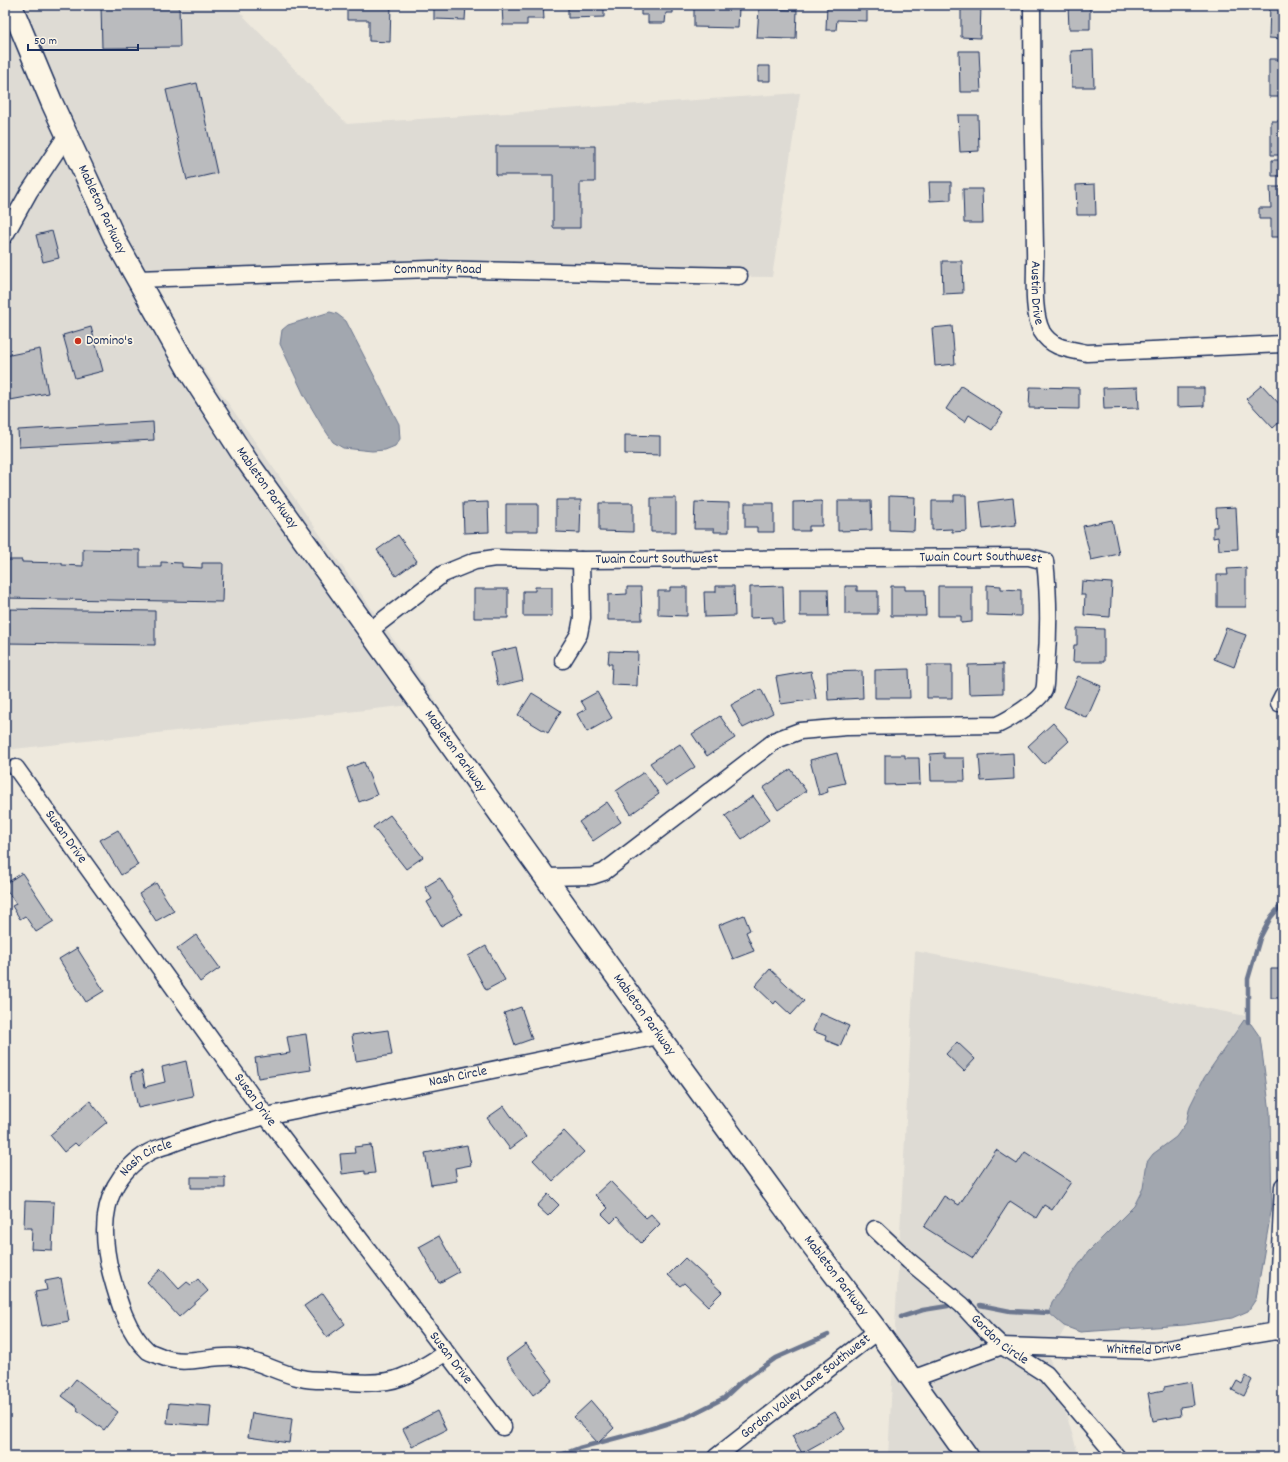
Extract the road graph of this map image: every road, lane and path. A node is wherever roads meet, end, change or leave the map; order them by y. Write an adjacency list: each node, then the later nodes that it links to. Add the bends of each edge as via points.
1 (10, 5): 3 (main road, Mableton Parkway)
2 (1032, 5): 7 (street, Austin Drive, via 1035,301 1042,331 1049,341 1056,346 1087,353)
3 (67, 135): 4 (street, via 29,192); 6 (main road, Mableton Parkway, via 117,243)
4 (5, 235)
5 (739, 276): 6 (street, Community Road, via 431,269)
6 (137, 279): 9 (main road, Mableton Parkway, via 189,371 247,461)
7 (1283, 344)
8 (581, 560): 9 (street, Twain Court Southwest, via 495,558 475,561 443,574); 10 (street, via 582,618 579,634); 12 (street, Twain Court Southwest, via 1029,557 1046,560 1047,655 1044,691 1029,706 997,725 846,727 800,731 776,740 604,872 592,876)
9 (369, 632): 12 (main road, Mableton Parkway)
10 (563, 660)
11 (16, 768): 14 (street, Susan Drive)
12 (545, 877): 13 (main road, Mableton Parkway)
13 (659, 1036): 14 (street, Nash Circle); 17 (main road, Mableton Parkway)
14 (266, 1116): 20 (street, Susan Drive); 20 (street, Nash Circle, via 147,1153 121,1177 107,1207 107,1257 114,1284 136,1338 149,1352 171,1361 236,1357 301,1379 346,1382 376,1383 401,1378 427,1365)
15 (1283, 1186): 18 (street)
16 (875, 1229): 19 (street, Gordon Circle, via 962,1305)
17 (877, 1331): 21 (main road, Mableton Parkway); 23 (street, Gordon Valley Lane Southwest)
18 (1280, 1333): 19 (street, Whitfield Drive, via 1154,1351)
19 (1002, 1346): 21 (street); 25 (street, Gordon Circle, via 1046,1374)
20 (445, 1352): 22 (street, Susan Drive)
21 (912, 1379): 24 (main road, Mableton Parkway)
22 (503, 1427)
23 (716, 1457)
24 (968, 1457)
25 (1117, 1457)

